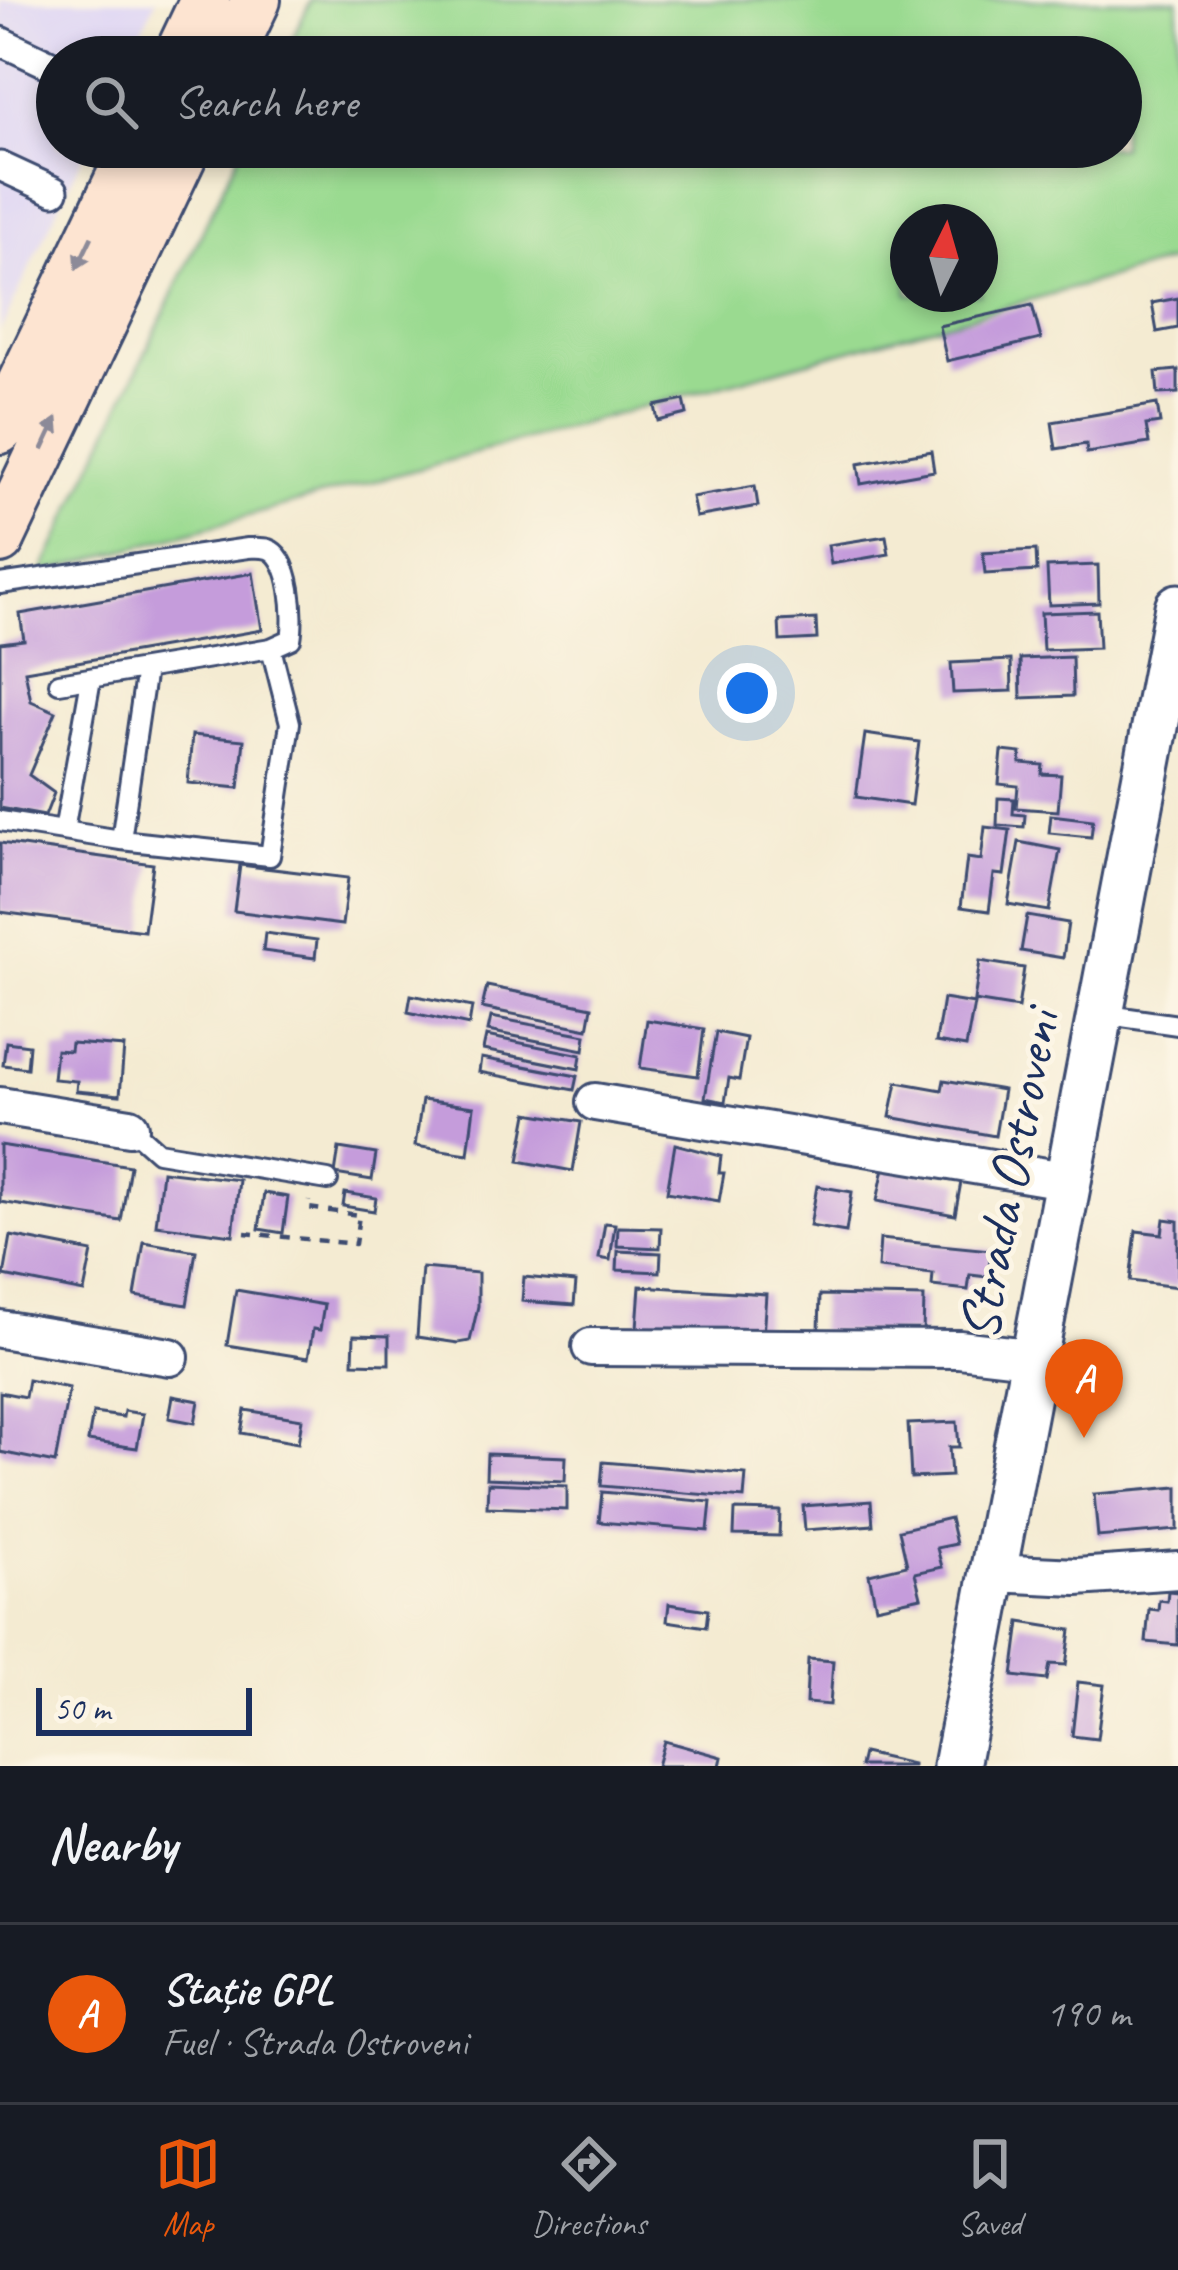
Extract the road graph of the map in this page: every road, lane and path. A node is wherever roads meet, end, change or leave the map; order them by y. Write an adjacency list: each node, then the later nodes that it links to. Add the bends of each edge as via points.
1 (205, 0): 3 (main road)
2 (256, 0): 4 (main road)
3 (188, 36)
4 (239, 36)
5 (0, 41): 6 (street)
6 (36, 58)
7 (0, 166): 10 (street)
8 (125, 168): 11 (main road, one-way to 11)
9 (176, 168): 12 (main road, one-way to 9)
10 (54, 191)
11 (0, 429)
12 (0, 539)
13 (0, 584): 15 (lane, via 270,549 282,560 296,617 291,639)
14 (1178, 607): 22 (street, Strada Ostroveni)
15 (271, 648): 16 (lane); 21 (lane, via 290,723 270,856)
16 (146, 669): 17 (lane); 21 (lane)
17 (92, 679): 18 (lane); 20 (lane)
18 (59, 683)
19 (0, 821): 20 (lane)
20 (64, 831): 21 (lane)
21 (122, 841)
22 (1101, 1014): 23 (lane); 28 (street, Strada Ostroveni)
23 (1178, 1025)
24 (595, 1102): 28 (street)
25 (0, 1106): 26 (street)
26 (130, 1127): 27 (lane, via 158,1153)
27 (320, 1179): 29 (path, via 308,1208 359,1214 355,1244)
28 (1070, 1181): 33 (street, Strada Ostroveni)
29 (245, 1233)
30 (0, 1329): 32 (street)
31 (591, 1347): 33 (street, via 958,1349)
32 (170, 1358)
33 (1036, 1358): 35 (street, Strada Ostroveni)
34 (1178, 1570): 35 (street)
35 (992, 1574): 36 (street, Strada Ostroveni)
36 (956, 1766)

